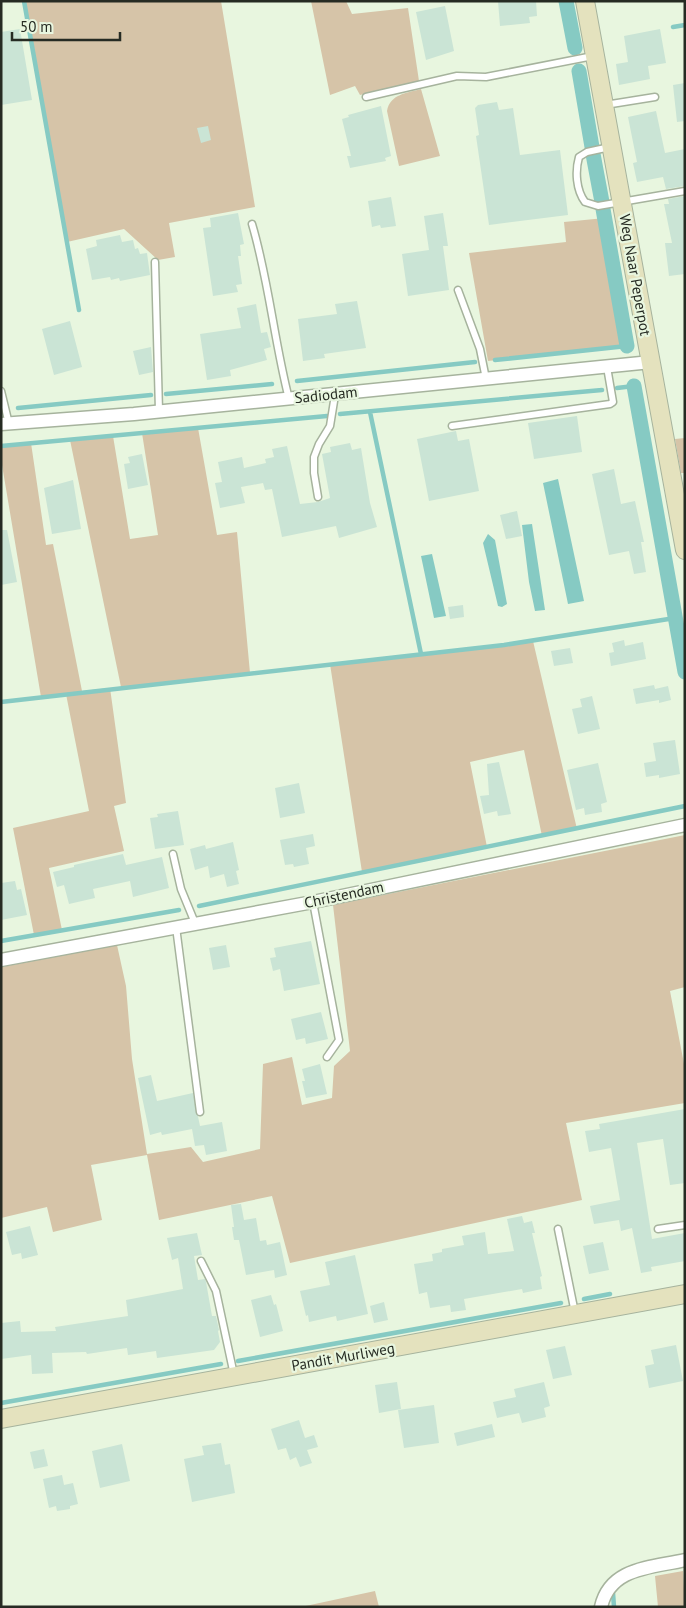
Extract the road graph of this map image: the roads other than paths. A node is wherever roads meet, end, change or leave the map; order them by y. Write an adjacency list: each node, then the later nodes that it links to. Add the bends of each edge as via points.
1 (585, 1): 2 (street, Weg Naar Peperpot)
2 (595, 56): 3 (lane, via 486,77 457,76); 5 (street, Weg Naar Peperpot)
3 (366, 97)
4 (655, 97): 5 (lane)
5 (604, 105): 6 (street, Weg Naar Peperpot)
6 (612, 147): 8 (street, Weg Naar Peperpot); 8 (lane, via 578,157 580,193 586,202 598,206)
7 (685, 190): 8 (lane)
8 (622, 202): 12 (street, Weg Naar Peperpot)
9 (252, 224): 17 (lane, via 262,256)
10 (155, 262): 18 (lane)
11 (458, 290): 14 (lane, via 480,349)
12 (651, 362): 13 (street, Sadiodam); 22 (street, Weg Naar Peperpot)
13 (607, 367): 14 (street, Sadiodam); 20 (lane, via 610,404)
14 (486, 379): 16 (street, Sadiodam)
15 (1, 391): 19 (lane)
16 (335, 394): 17 (street, Sadiodam); 21 (lane, via 330,426 314,457)
17 (289, 399): 18 (street, Sadiodam)
18 (159, 412): 19 (street, Sadiodam)
19 (5, 424)
20 (452, 426)
21 (318, 496)
22 (685, 550)
23 (685, 825): 25 (street, Christendam)
24 (173, 854): 26 (lane, via 181,888)
25 (313, 902): 26 (street, Christendam); 29 (lane, via 339,1040)
26 (195, 924): 27 (street, Christendam)
27 (176, 927): 28 (street, Christendam); 30 (lane)
28 (1, 960)
29 (327, 1057)
30 (200, 1112)
31 (685, 1225): 33 (lane)
32 (558, 1229): 36 (lane)
33 (658, 1229)
34 (201, 1261): 37 (lane, via 216,1291)
35 (685, 1294): 36 (street, Pandit Murliweg)
36 (576, 1314): 37 (street, Pandit Murliweg)
37 (235, 1376): 38 (street, Pandit Murliweg)
38 (1, 1419)
39 (685, 1560): 40 (street, via 623,1574 604,1593)
40 (601, 1607)

